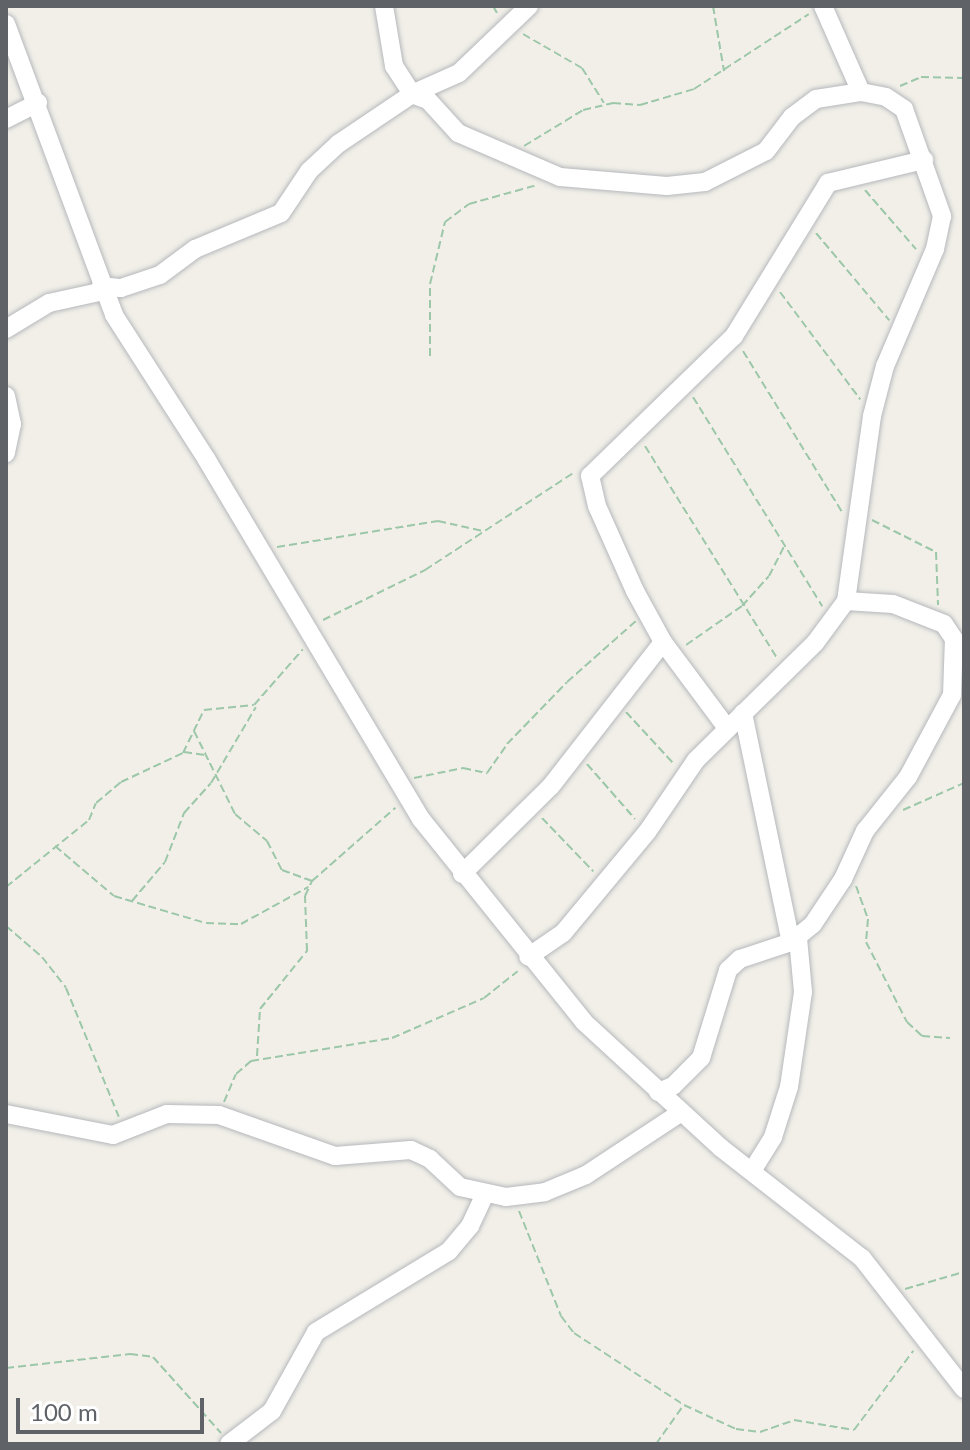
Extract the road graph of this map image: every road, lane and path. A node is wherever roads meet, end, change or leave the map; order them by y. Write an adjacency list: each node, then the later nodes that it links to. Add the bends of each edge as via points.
1 (384, 6): 10 (street, via 394,66)
2 (529, 6): 6 (street)
3 (713, 6): 7 (path)
4 (817, 9): 7 (path); 9 (street)
5 (6, 24): 12 (street)
6 (504, 30): 10 (street, via 459,73); 13 (path, via 523,34 572,60)
7 (724, 72): 13 (path, via 669,97 631,106)
8 (964, 78): 11 (path, via 914,78)
9 (861, 92): 11 (street); 17 (street, via 816,99 792,117 766,151 705,182 585,183)
10 (412, 94): 15 (street, via 428,100 458,133); 22 (street, via 338,144 270,221 195,249 145,281)
11 (886, 97): 16 (street, via 904,109)
12 (38, 103): 14 (street); 22 (street)
13 (605, 104): 15 (path, via 572,115)
14 (6, 119)
15 (510, 154): 17 (street)
16 (924, 160): 18 (street); 20 (street, via 942,216)
17 (548, 172): 27 (path, via 531,187 469,204 445,222 430,284)
18 (852, 175): 19 (street, via 828,183); 20 (path)
19 (803, 218): 21 (street); 24 (path)
20 (930, 265): 24 (street)
21 (770, 278): 25 (street); 30 (path)
22 (102, 288): 23 (street, via 49,303); 37 (street, via 133,350)
23 (10, 328): 26 (street)
24 (900, 333): 30 (street)
25 (734, 336): 28 (street); 34 (path)
26 (6, 347)
27 (430, 356)
28 (686, 386): 31 (street); 36 (path)
29 (6, 396): 32 (street, via 12,424)
30 (872, 416): 34 (street)
31 (635, 430): 33 (street); 39 (path)
32 (6, 453)
33 (590, 476): 35 (path, via 573,472); 40 (street, via 597,506)
34 (859, 530): 38 (street); 41 (path, via 887,524 936,552)
35 (484, 531): 37 (path, via 438,521); 43 (path, via 369,602)
36 (785, 546): 39 (path, via 769,576); 42 (path)
37 (260, 549): 43 (street)
38 (846, 601): 41 (street, via 893,604); 42 (street)
39 (742, 606): 44 (path); 45 (path)
40 (647, 612): 44 (street); 55 (path, via 567,682 487,773 463,768 413,778)
41 (937, 618): 63 (street, via 954,639 952,695 925,736 908,777 865,831)
42 (831, 622): 45 (street)
43 (306, 633): 47 (path); 55 (street)
44 (668, 648): 46 (street); 49 (street)
45 (786, 672): 48 (street)
46 (614, 700): 52 (street); 56 (path)
47 (257, 703): 50 (path, via 207,708); 54 (path)
48 (743, 713): 49 (street); 71 (street)
49 (727, 728): 56 (street)
50 (194, 730): 51 (path); 53 (path)
51 (183, 753): 53 (path); 62 (path, via 121,782 96,803 89,820)
52 (576, 753): 59 (street); 61 (path)
53 (207, 756): 54 (path)
54 (216, 771): 65 (path, via 235,814 267,841 282,870); 69 (path, via 184,813 165,862)
55 (393, 774): 58 (street)
56 (685, 776): 61 (street)
57 (964, 783): 60 (path)
58 (406, 795): 64 (street); 65 (path)
59 (532, 807): 64 (street); 66 (path)
60 (900, 811)
61 (647, 832): 66 (street)
62 (55, 846): 67 (path); 69 (path, via 95,885)
63 (849, 866): 71 (street, via 813,924); 73 (path, via 868,919 866,942 907,1022 922,1036)
64 (462, 874): 72 (street)
65 (312, 881): 68 (path)
66 (605, 884): 72 (street, via 543,951)
67 (6, 887)
68 (309, 887): 69 (path, via 241,924 206,923); 74 (path, via 304,905 307,951 260,1009)
69 (131, 902)
70 (6, 926): 79 (path, via 42,957 78,1009)
71 (794, 940): 75 (street, via 740,959 728,970 701,1058 673,1086); 80 (street, via 803,992 789,1087 773,1137)
72 (528, 957): 74 (path, via 510,980 484,998 403,1034); 75 (street, via 584,1022)
73 (950, 1038)
74 (257, 1058): 78 (path, via 236,1074)
75 (658, 1092): 76 (street)
76 (680, 1113): 80 (street); 82 (street, via 586,1175 545,1192)
77 (6, 1114): 79 (street, via 92,1134)
78 (219, 1115): 79 (street, via 167,1114); 81 (street, via 335,1156 411,1150 430,1159 460,1187)
79 (125, 1133)
80 (752, 1171): 84 (street, via 830,1229)
81 (484, 1196): 82 (street); 89 (street, via 470,1226 449,1251 408,1271 316,1332 272,1411)
82 (514, 1196): 88 (path, via 561,1316 574,1333)
83 (964, 1272): 84 (path)
84 (892, 1292): 85 (street)
85 (924, 1333): 87 (street); 88 (path, via 893,1384 854,1430 794,1420 749,1431)
86 (6, 1368): 89 (path, via 130,1354 153,1357)
87 (964, 1389)
88 (684, 1405): 90 (path)
89 (229, 1444)
90 (656, 1444)

